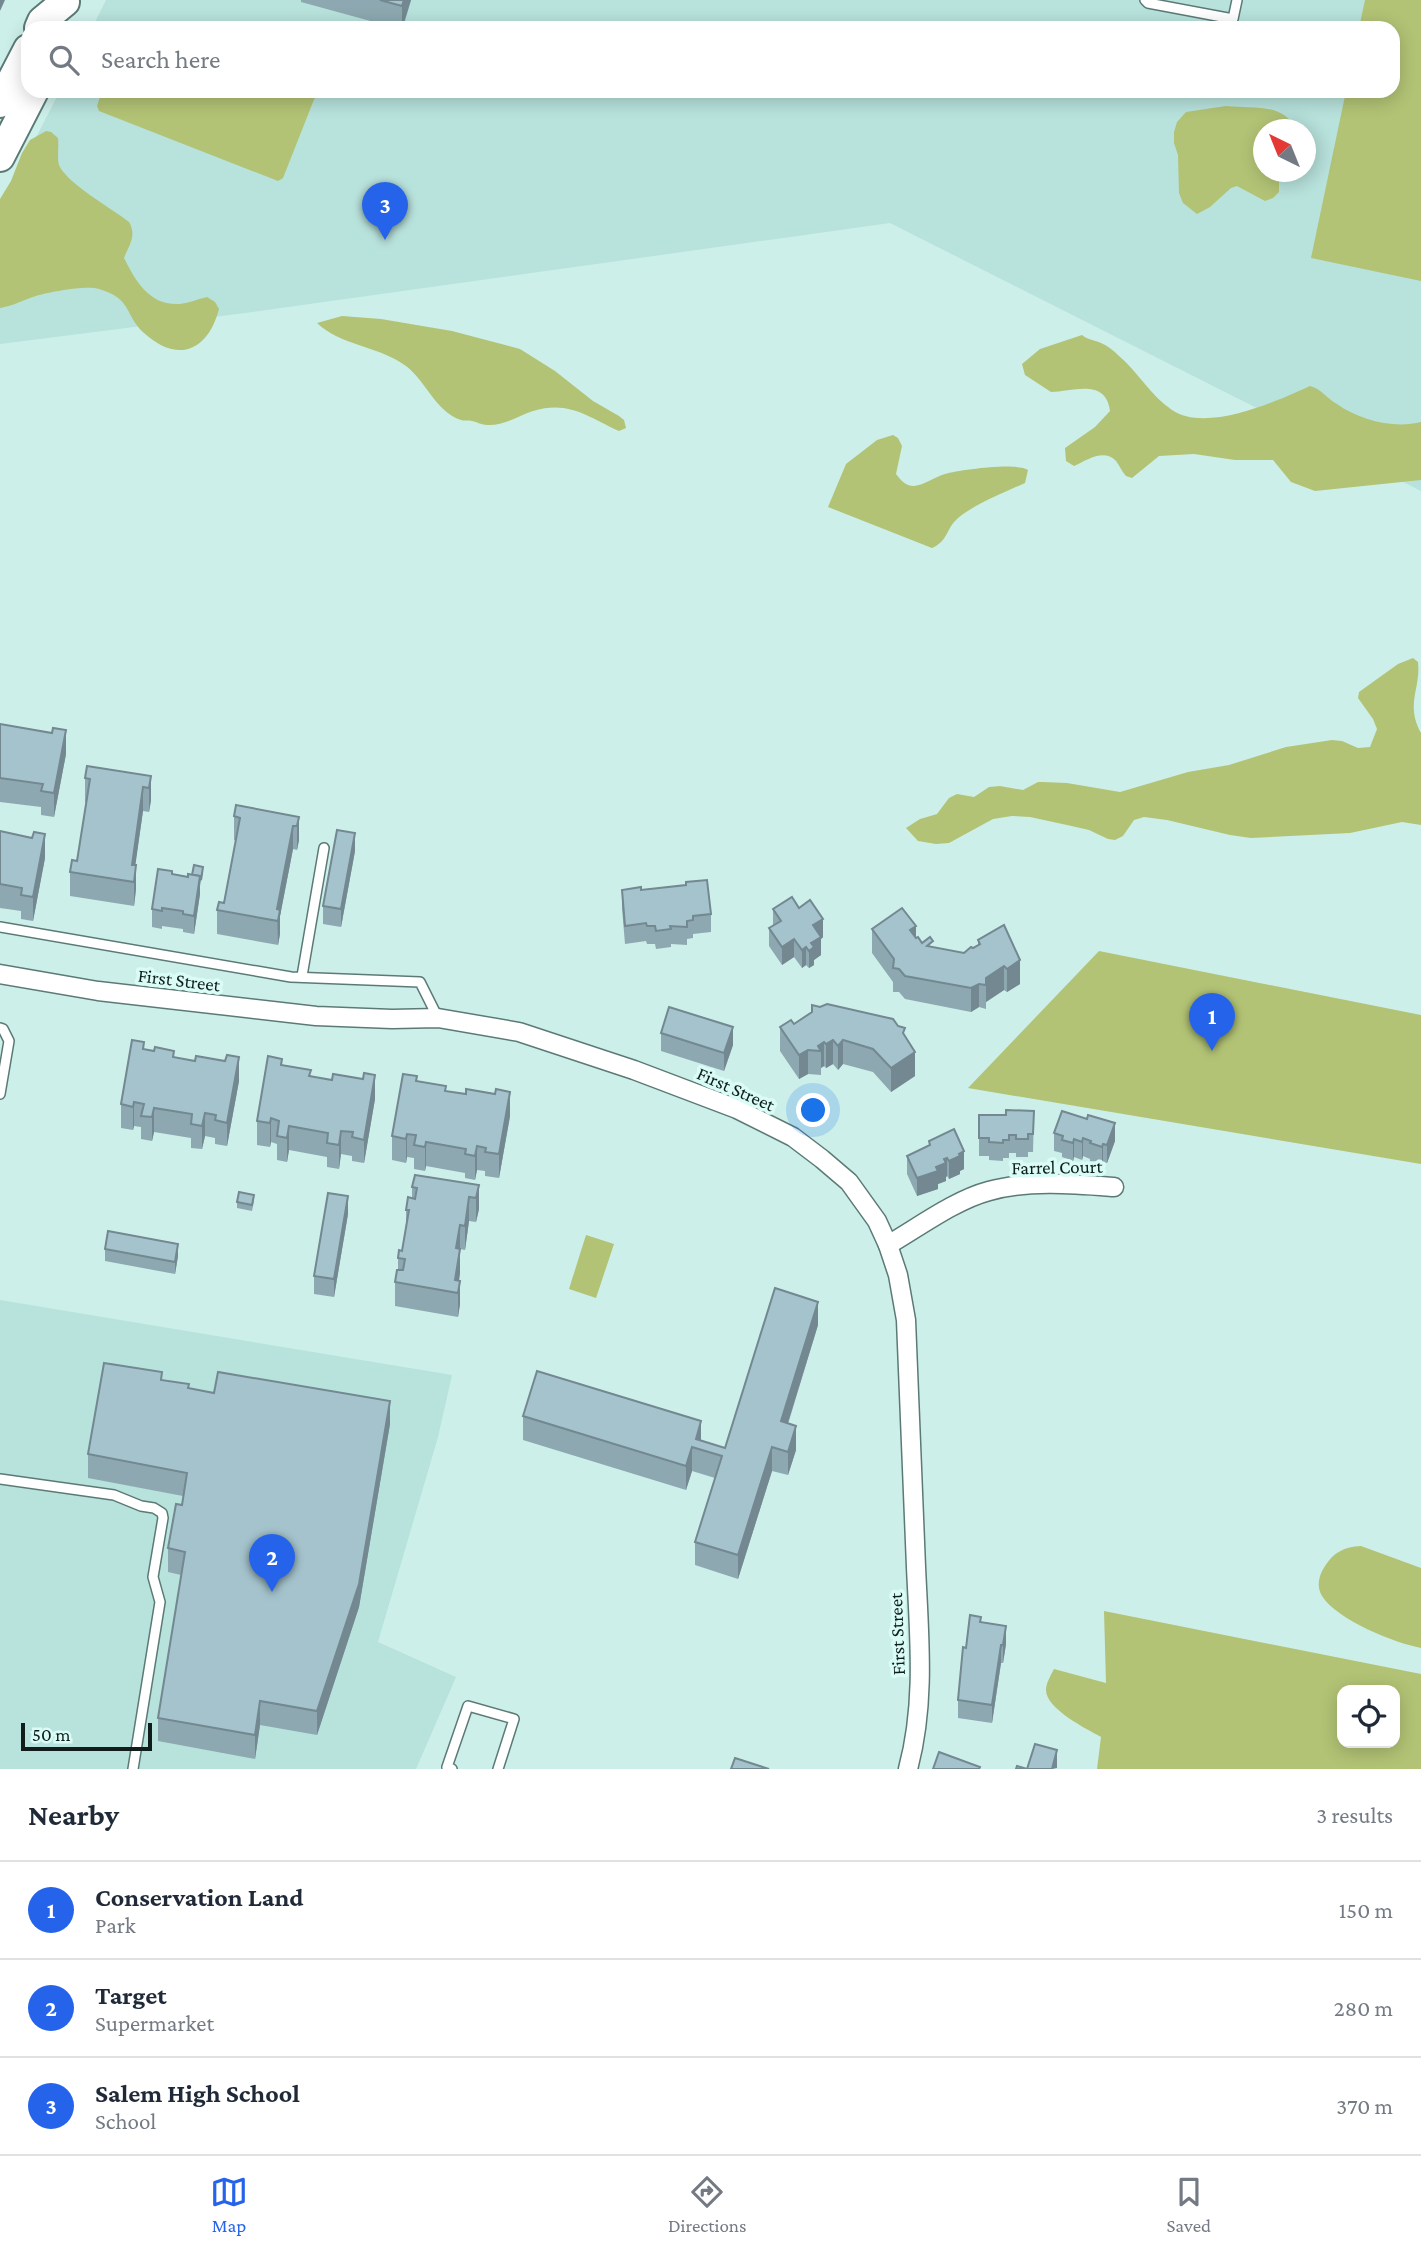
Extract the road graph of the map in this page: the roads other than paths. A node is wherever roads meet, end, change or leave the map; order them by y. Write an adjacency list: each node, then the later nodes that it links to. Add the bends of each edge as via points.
1 (1145, 0): 2 (lane, via 1233,19)
2 (1237, 0)
3 (65, 7): 4 (main road)
4 (42, 21)
5 (21, 62): 7 (main road)
6 (30, 98): 8 (main road)
7 (0, 103)
8 (0, 157)
9 (324, 848): 12 (lane)
10 (0, 927): 12 (lane)
11 (0, 974): 13 (street, First Street, via 98,991 316,1016)
12 (302, 976): 13 (lane, via 420,982)
13 (438, 1018): 18 (street, First Street, via 519,1032 635,1070 737,1109 793,1137 849,1182)
14 (0, 1028): 15 (lane, via 9,1041)
15 (4, 1056): 16 (lane)
16 (0, 1094)
17 (1114, 1188): 18 (street, Farrel Court, via 1045,1184 989,1191)
18 (888, 1245): 23 (street, First Street, via 906,1320 920,1656 915,1744)
19 (0, 1479): 20 (lane, via 114,1495 162,1513 153,1577 160,1602)
20 (133, 1769)
21 (452, 1769): 22 (lane, via 447,1767 468,1706 514,1719)
22 (498, 1769)
23 (908, 1769)

